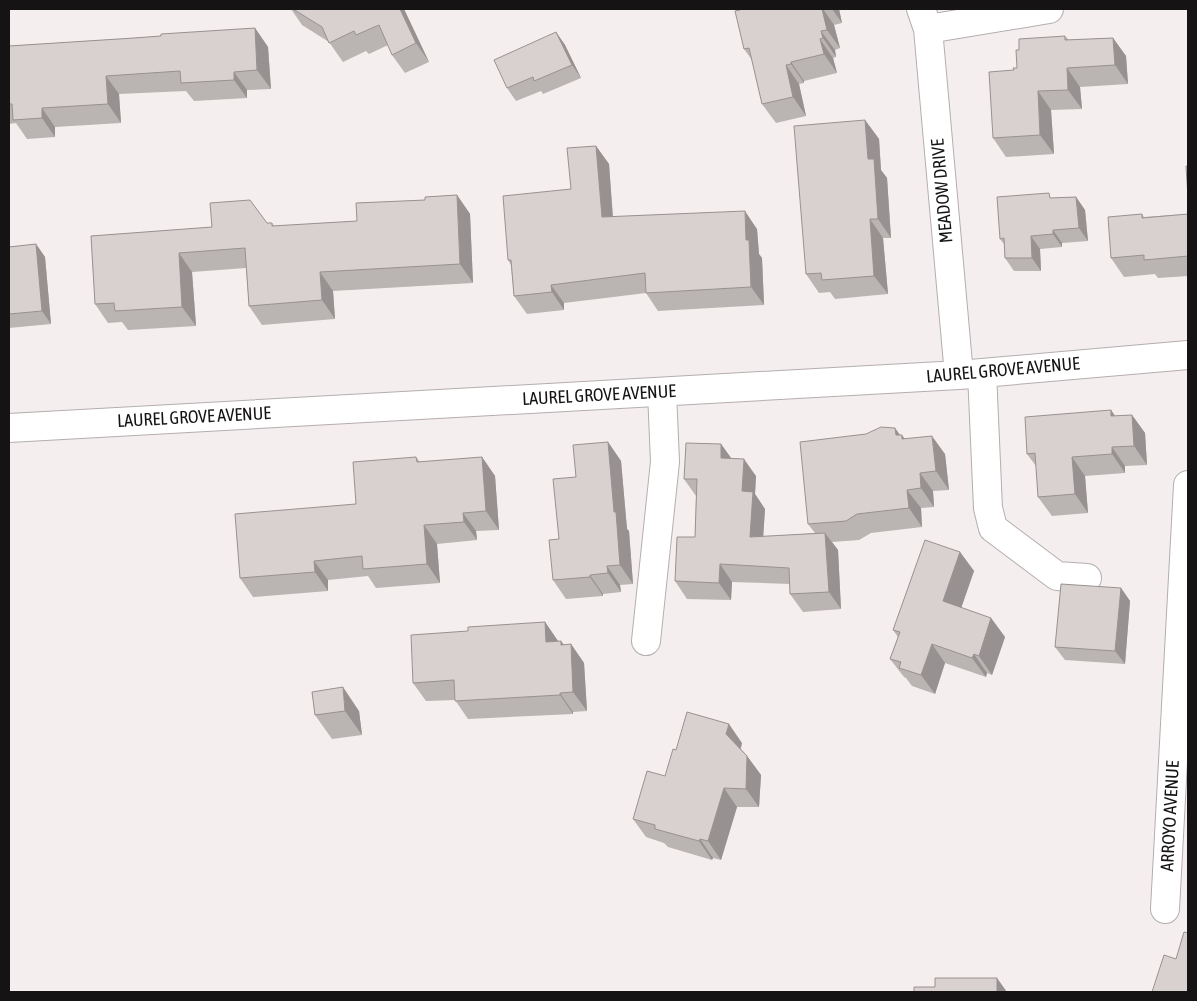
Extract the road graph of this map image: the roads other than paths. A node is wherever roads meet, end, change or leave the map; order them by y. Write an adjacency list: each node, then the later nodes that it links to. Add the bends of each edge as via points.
1 (1049, 9): 2 (street)
2 (924, 19): 4 (street, MEADOW DRIVE)
3 (1188, 355): 4 (street, LAUREL GROVE AVENUE)
4 (970, 374): 5 (street, LAUREL GROVE AVENUE); 8 (street, MEADOW DRIVE, via 993,528 1058,576)
5 (662, 392): 6 (street, LAUREL GROVE AVENUE); 9 (street, via 666,462)
6 (9, 428)
7 (1188, 485): 10 (street, ARROYO AVENUE)
8 (1088, 578)
9 (646, 641)
10 (1165, 909)

